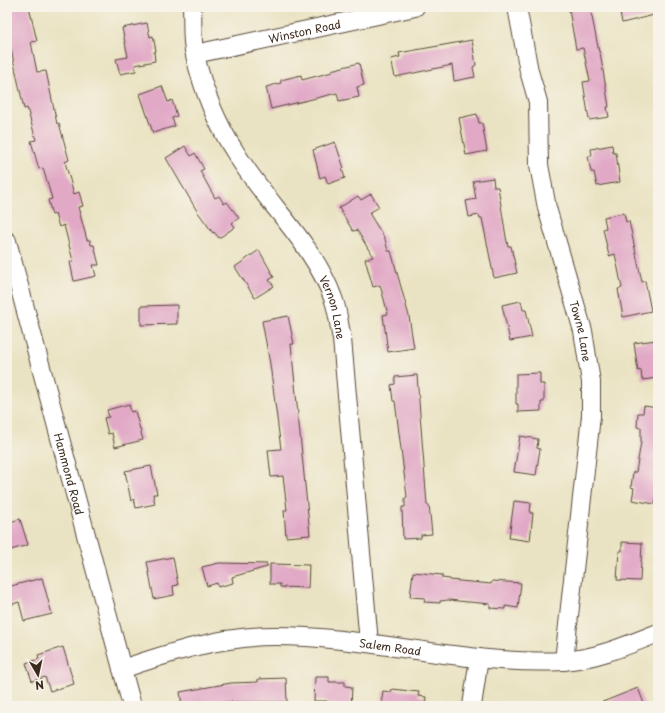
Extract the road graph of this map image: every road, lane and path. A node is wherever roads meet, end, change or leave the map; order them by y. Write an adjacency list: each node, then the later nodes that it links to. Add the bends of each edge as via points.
1 (192, 7): 4 (street, Vernon Lane)
2 (415, 7): 4 (street, Winston Road)
3 (517, 7): 9 (street, Towne Lane, via 529,71 538,102 540,173 583,331 591,382 591,416)
4 (195, 54): 7 (street, Vernon Lane, via 214,111 236,155 307,249 334,298 342,339)
5 (7, 241): 10 (street, Hammond Road)
6 (658, 633): 9 (street, Salem Road, via 593,656)
7 (369, 643): 8 (street, Salem Road); 10 (street, Salem Road, via 275,636 232,638 190,647)
8 (479, 658): 9 (street, Salem Road); 12 (street)
9 (564, 661)
10 (122, 669): 11 (street, Hammond Road)
11 (132, 706)
12 (472, 706)

